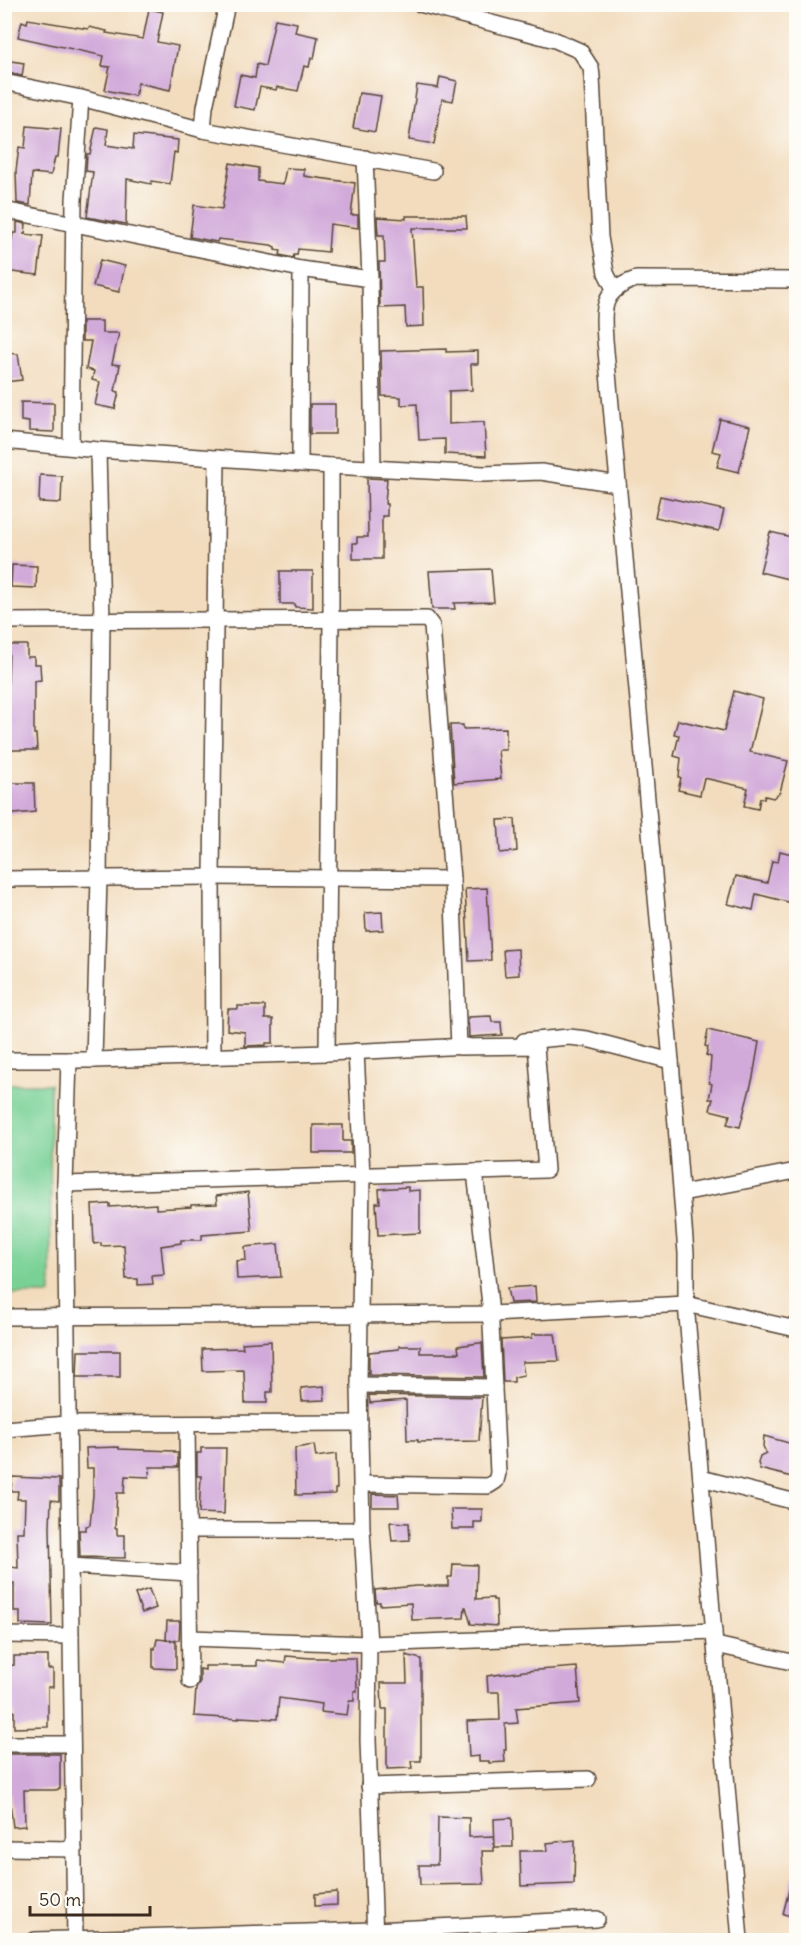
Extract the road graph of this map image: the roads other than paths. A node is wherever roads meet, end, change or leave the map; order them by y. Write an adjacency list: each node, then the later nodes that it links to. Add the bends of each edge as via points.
1 (227, 4): 5 (street)
2 (420, 4): 13 (street, via 555,40 585,57 592,76 600,237 606,273)
3 (4, 82): 4 (street)
4 (81, 98): 5 (street); 9 (street)
5 (203, 130): 6 (street)
6 (364, 158): 7 (street); 11 (street)
7 (433, 171)
8 (4, 210): 9 (street)
9 (74, 223): 10 (street); 15 (street)
10 (301, 269): 11 (street); 18 (street)
11 (370, 279): 20 (street)
12 (796, 280): 13 (street, via 652,278 636,279)
13 (614, 289): 21 (street, via 606,304 604,325)
14 (4, 441): 15 (street)
15 (71, 447): 16 (street)
16 (98, 450): 17 (street); 24 (street)
17 (217, 458): 18 (street); 25 (street)
18 (300, 463): 19 (street)
19 (331, 466): 20 (street); 22 (street)
20 (373, 468): 21 (street, via 484,474 540,472)
21 (618, 484): 38 (street)
22 (331, 620): 25 (street); 28 (street); 30 (street, via 431,622)
23 (4, 621): 24 (street)
24 (102, 621): 25 (street); 27 (street)
25 (216, 621): 26 (street)
26 (212, 877): 27 (street); 28 (street); 34 (street)
27 (99, 878): 29 (street); 37 (street)
28 (328, 878): 30 (street); 33 (street)
29 (4, 879)
30 (452, 879): 31 (street)
31 (459, 1047): 32 (street); 38 (street, via 568,1037); 39 (street, via 536,1046 546,1170)
32 (356, 1051): 33 (street); 41 (street)
33 (327, 1053): 34 (street)
34 (213, 1056): 37 (street)
35 (4, 1060): 36 (street)
36 (69, 1060): 37 (street); 42 (street)
37 (94, 1060)
38 (671, 1060): 43 (street)
39 (475, 1172): 41 (street); 45 (street)
40 (796, 1172): 43 (street)
41 (362, 1176): 42 (street); 47 (street)
42 (65, 1184): 46 (street)
43 (682, 1193): 44 (street)
44 (686, 1304): 45 (street); 49 (street); 56 (street)
45 (491, 1314): 47 (street); 51 (street)
46 (68, 1316): 47 (street); 48 (street); 53 (street)
47 (358, 1316): 50 (street)
48 (4, 1317)
49 (796, 1329)
50 (358, 1385): 51 (street); 52 (street)
51 (494, 1387): 57 (street, via 496,1481 488,1486)
52 (360, 1423): 54 (street); 57 (street)
53 (68, 1424): 54 (street); 55 (street); 61 (street)
54 (187, 1424): 59 (street)
55 (4, 1429)
56 (701, 1478): 58 (street); 66 (street)
57 (362, 1484): 60 (street)
58 (796, 1502)
59 (189, 1530): 60 (street); 62 (street)
60 (362, 1530): 67 (street)
61 (70, 1566): 62 (street); 64 (street)
62 (189, 1572): 65 (street)
63 (4, 1635): 64 (street)
64 (71, 1636): 71 (street)
65 (190, 1638): 67 (street); 69 (street)
66 (715, 1638): 67 (street); 68 (street); 80 (street)
67 (369, 1644): 73 (street)
68 (796, 1663)
69 (189, 1681)
70 (4, 1744): 71 (street)
71 (72, 1744): 75 (street)
72 (588, 1779): 73 (street)
73 (369, 1786): 77 (street)
74 (4, 1848): 75 (street)
75 (74, 1849): 78 (street)
76 (597, 1919): 77 (street)
77 (375, 1935): 78 (street)
78 (75, 1939): 79 (street)
79 (35, 1941)
80 (741, 1941)

